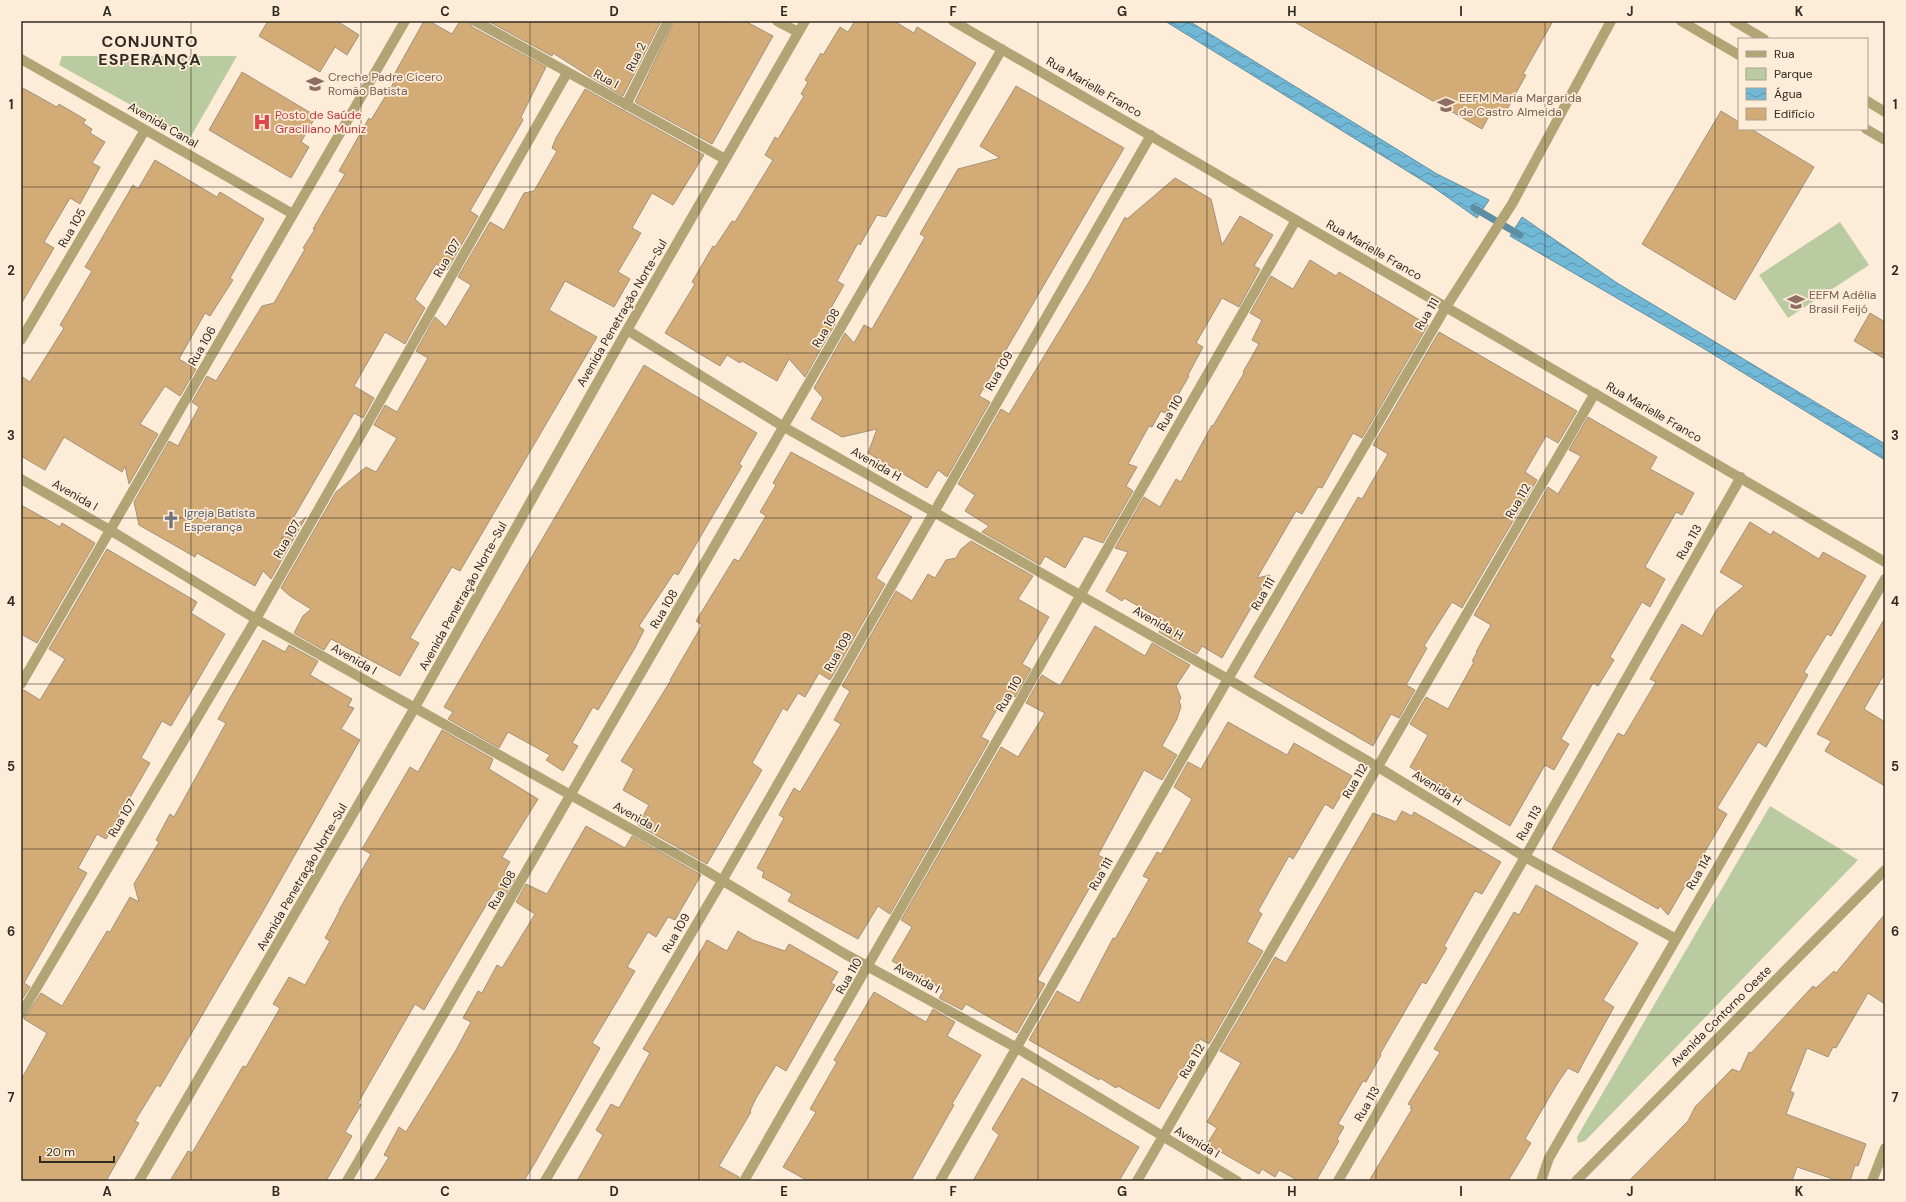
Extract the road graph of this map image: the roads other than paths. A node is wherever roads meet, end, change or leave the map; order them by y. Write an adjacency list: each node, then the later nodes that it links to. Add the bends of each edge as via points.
1 (405, 21): 24 (street, Rua 106)
2 (475, 21): 15 (street, Rua I)
3 (668, 21): 17 (street, Rua 2)
4 (777, 21): 10 (street)
5 (805, 21): 10 (street, Avenida Penetração Norte-Sul)
6 (953, 21): 12 (street, Rua Marielle Franco)
7 (1611, 21): 26 (street, Rua 111, via 1512,204)
8 (1680, 21): 13 (street)
9 (1734, 21): 11 (street)
10 (798, 32): 23 (street, Avenida Penetração Norte-Sul)
11 (1762, 38)
12 (1002, 49): 21 (street, Rua Marielle Franco); 30 (street, Rua 108)
13 (1738, 54)
14 (21, 59): 19 (street, Avenida Canal)
15 (568, 73): 17 (street, Rua I); 38 (street, Rua 107)
16 (1868, 102): 18 (street)
17 (626, 105): 23 (street, Rua I)
18 (1885, 112)
19 (145, 130): 24 (street, Avenida Canal); 28 (street, Rua 105)
20 (1868, 130): 22 (street)
21 (1151, 136): 25 (street, Rua Marielle Franco); 33 (street, Rua 109)
22 (1885, 140)
23 (725, 159): 27 (street, Avenida Penetração Norte-Sul)
24 (293, 214): 34 (street, Rua 106)
25 (1296, 220): 26 (street, Rua Marielle Franco); 37 (street, Rua 110)
26 (1446, 307): 29 (street, Rua Marielle Franco); 39 (street, Rua 111)
27 (627, 330): 30 (street, Avenida H); 41 (street, Avenida Penetração Norte-Sul)
28 (21, 340)
29 (1595, 393): 31 (street, Rua Marielle Franco); 42 (street, Rua 112)
30 (784, 427): 33 (street, Avenida H); 43 (street, Rua 108)
31 (1741, 477): 35 (street, Rua Marielle Franco); 44 (street, Rua 113)
32 (21, 479): 34 (street, Avenida I)
33 (933, 512): 37 (street, Avenida H); 46 (street, Rua 109)
34 (110, 530): 38 (street, Avenida I); 40 (street, Rua 106)
35 (1885, 562)
36 (1885, 579): 47 (street, Rua 114)
37 (1080, 594): 39 (street, Avenida H); 48 (street, Rua 110)
38 (256, 619): 41 (street, Avenida I); 49 (street, Rua 107)
39 (1228, 678): 42 (street, Avenida H); 50 (street, Rua 111)
40 (21, 684)
41 (414, 709): 43 (street, Avenida I); 53 (street, Avenida Penetração Norte-Sul)
42 (1378, 768): 44 (street, Avenida H); 51 (street, Rua 112)
43 (571, 796): 46 (street, Avenida I); 54 (street, Rua 108)
44 (1525, 857): 47 (street, Avenida H); 60 (street, Rua 113)
45 (1885, 870): 62 (street, Avenida Contorno Oeste)
46 (722, 881): 48 (street, Avenida I); 55 (street, Rua 109)
47 (1676, 939): 61 (street, Rua 114, via 1549,1158)
48 (869, 966): 50 (street, Avenida I); 56 (street, Rua 110)
49 (21, 1014)
50 (1017, 1048): 51 (street, Avenida I); 57 (street, Rua 111)
51 (1163, 1136): 58 (street, Rua 112); 59 (street, Avenida I)
52 (1885, 1148): 63 (street)
53 (139, 1181)
54 (348, 1181)
55 (545, 1181)
56 (744, 1181)
57 (940, 1181)
58 (1137, 1181)
59 (1237, 1181)
60 (1338, 1181)
61 (1541, 1181)
62 (1576, 1181)
63 (1872, 1181)

